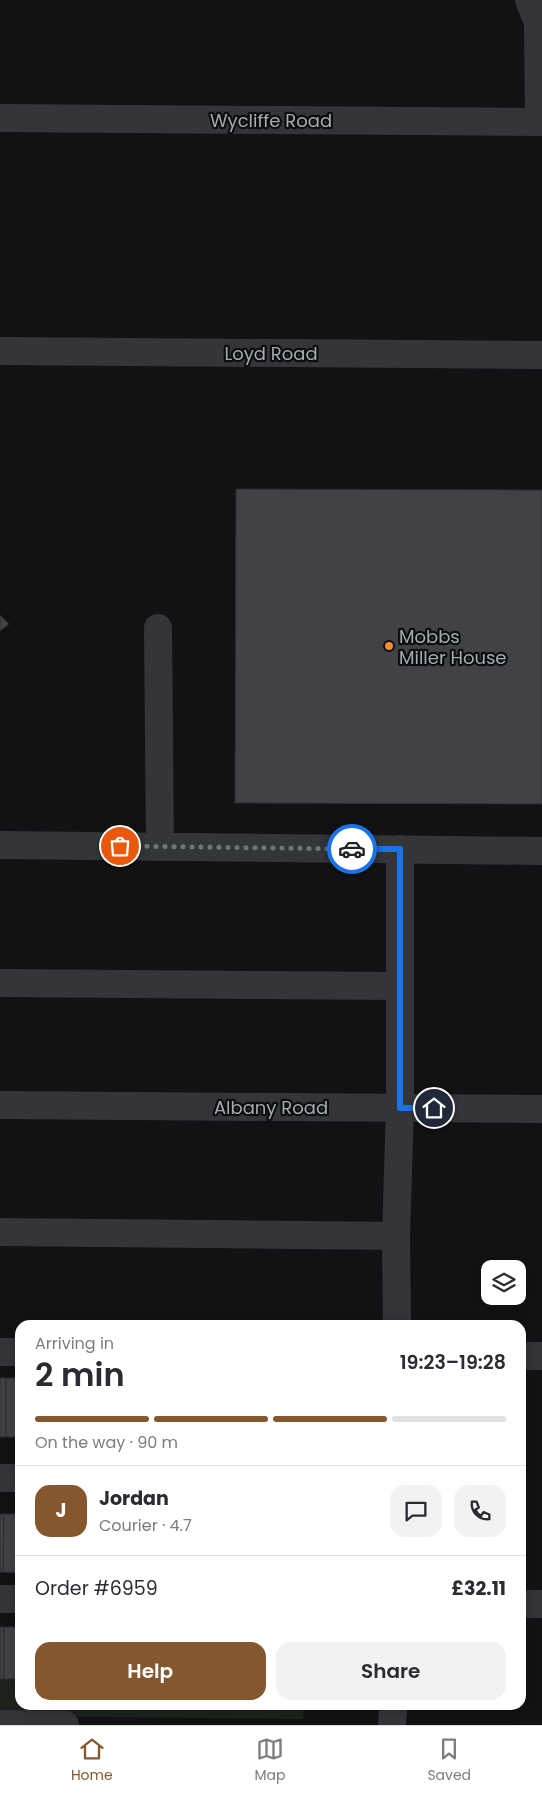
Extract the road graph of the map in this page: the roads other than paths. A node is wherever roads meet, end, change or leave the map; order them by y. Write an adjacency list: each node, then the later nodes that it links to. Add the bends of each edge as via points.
1 (530, 0): 3 (street, via 538,23)
2 (0, 118): 3 (street, Wycliffe Road)
3 (540, 122)
4 (0, 351): 5 (street, Loyd Road)
5 (542, 355)
6 (158, 628): 8 (street)
7 (0, 845): 8 (street)
8 (160, 847): 9 (street)
9 (400, 849): 10 (street); 12 (street)
10 (542, 851)
11 (0, 983): 12 (street)
12 (400, 986): 14 (street)
13 (0, 1105): 14 (street, Albany Road)
14 (400, 1108): 15 (street, Albany Road); 17 (street)
15 (542, 1109)
16 (0, 1232): 17 (street)
17 (396, 1236): 18 (street)
18 (398, 1320)
19 (0, 1352): 20 (street)
20 (15, 1352)
21 (526, 1356): 22 (street)
22 (542, 1356)
23 (0, 1478): 24 (street)
24 (15, 1478)
25 (0, 1599): 26 (street)
26 (15, 1599)
27 (526, 1604): 28 (street)
28 (542, 1604)
29 (393, 1710): 32 (street)
30 (0, 1724): 31 (street)
31 (65, 1725)
32 (392, 1725)

